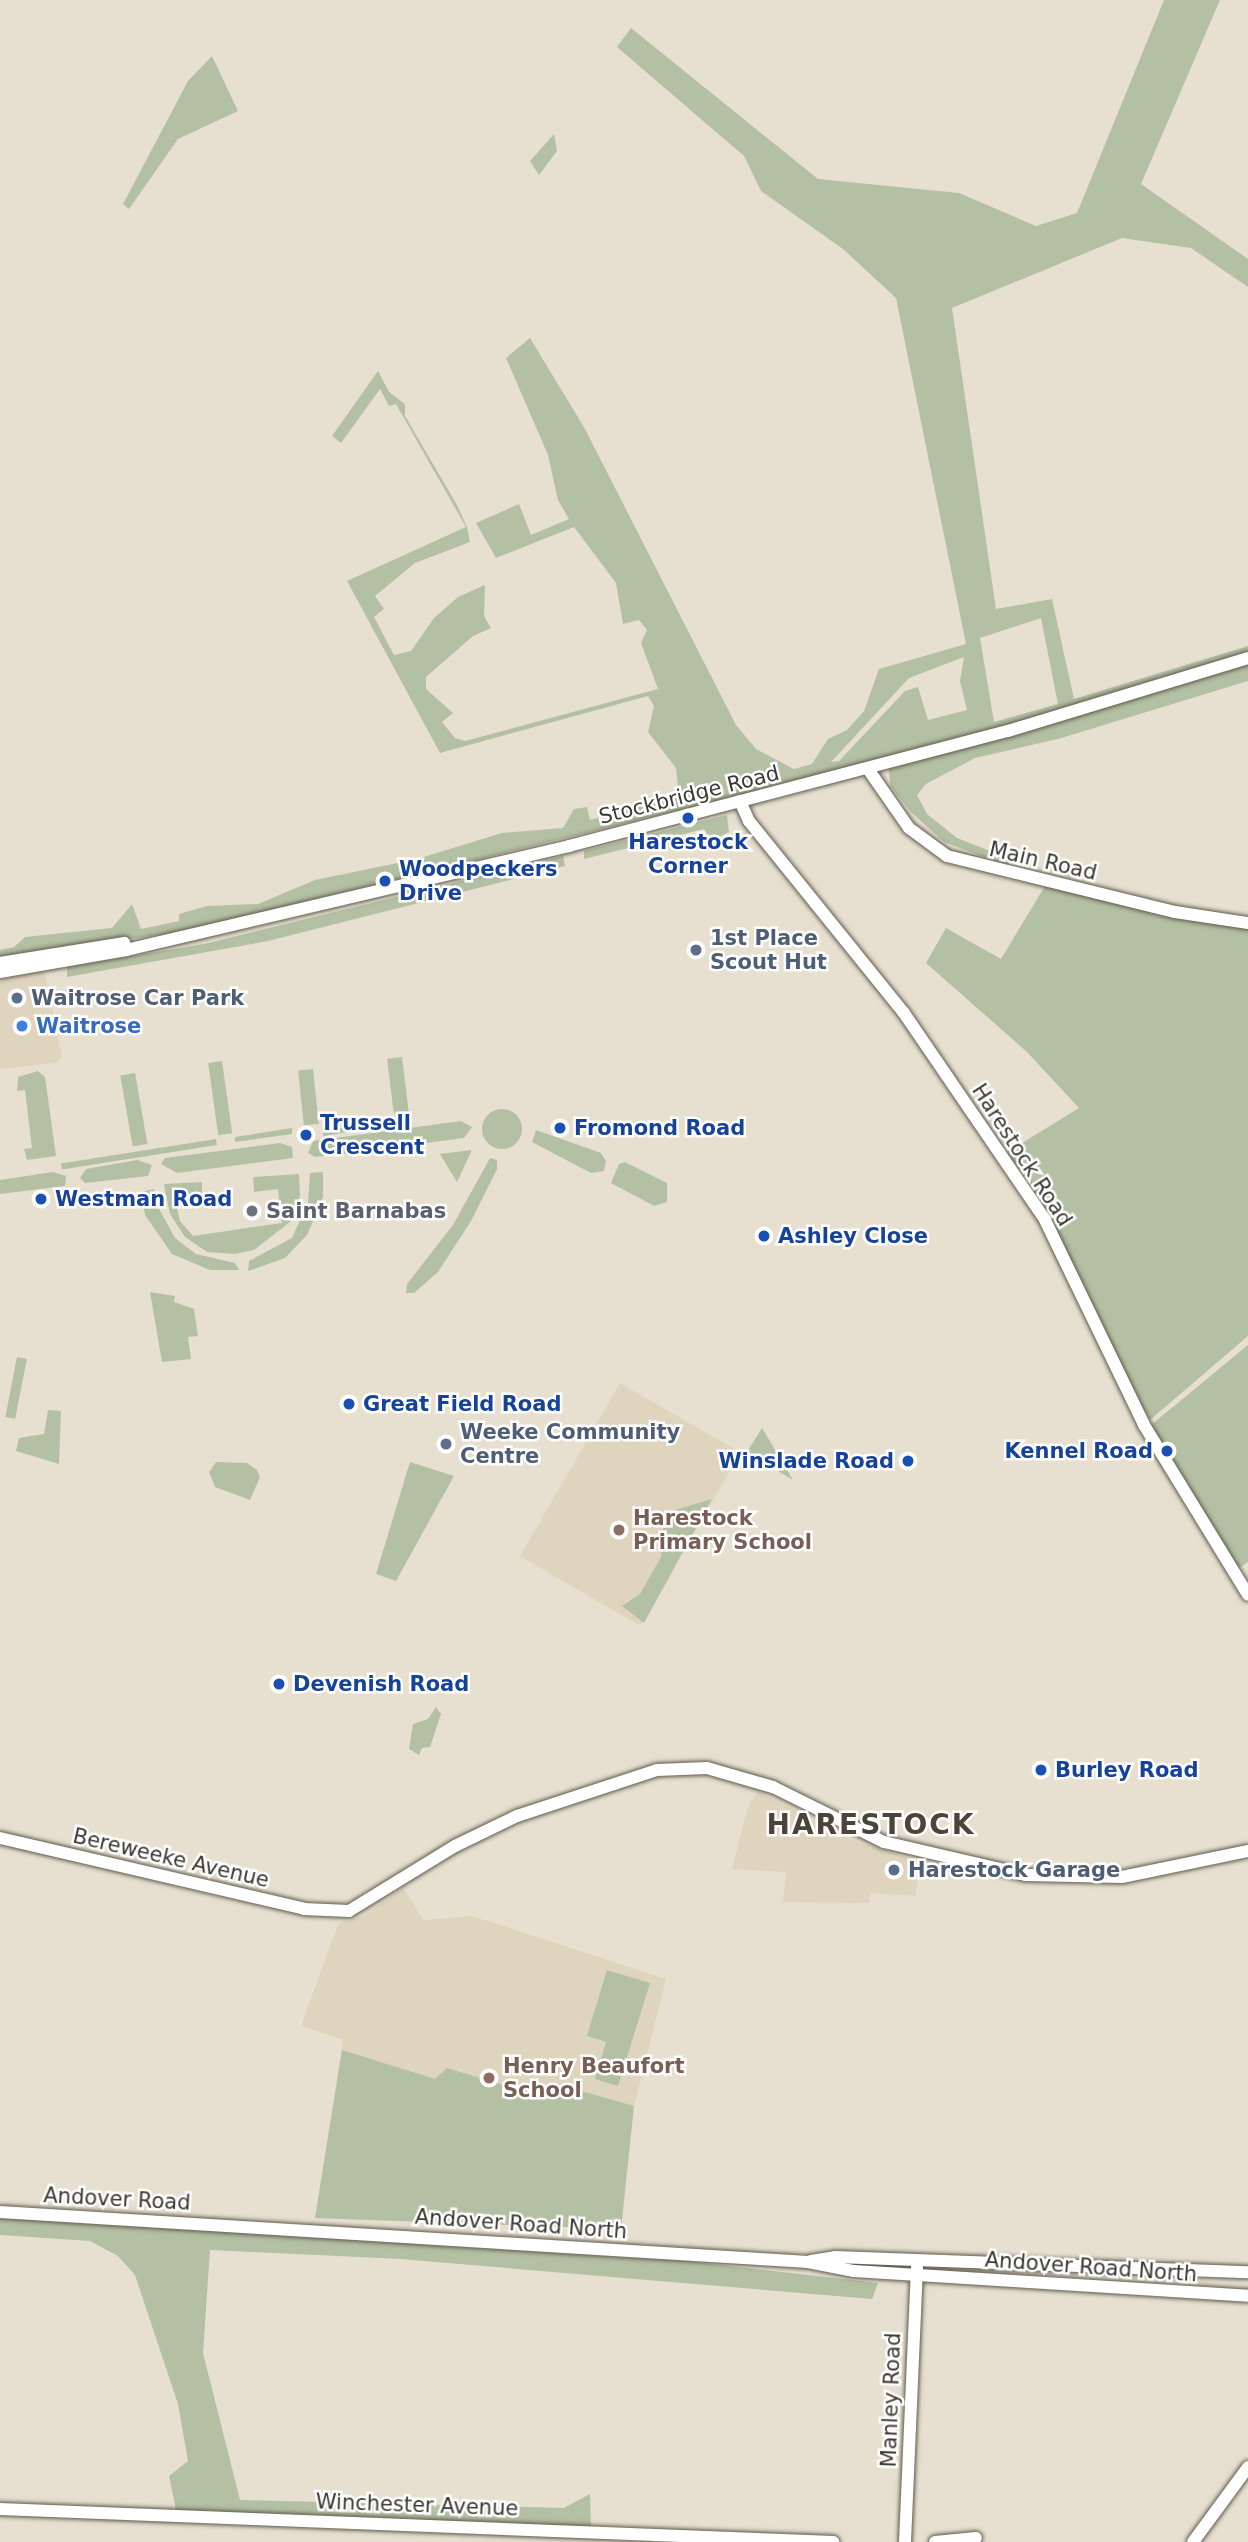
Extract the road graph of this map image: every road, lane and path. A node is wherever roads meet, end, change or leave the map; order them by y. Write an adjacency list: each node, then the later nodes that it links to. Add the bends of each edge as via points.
1 (1248, 658): 2 (street, Stockbridge Road)
2 (869, 769): 3 (street, Stockbridge Road); 4 (street, Main Road, via 909,828 947,856 1175,912)
3 (740, 802): 5 (street, Stockbridge Road); 8 (street, Harestock Road, via 780,862 904,1013 1045,1220 1144,1425)
4 (1248, 923)
5 (134, 946): 6 (street, Stockbridge Road, via 113,945); 7 (street, Stockbridge Road)
6 (0, 963)
7 (0, 972)
8 (1248, 1595)
9 (0, 1838): 10 (street, Bereweeke Avenue, via 240,1895 334,1912 369,1902 455,1846 517,1816 601,1786 680,1768 738,1773 884,1842 1026,1874 1122,1877)
10 (1248, 1852)
11 (0, 2212): 12 (street, Andover Road)
12 (232, 2225): 14 (street, Andover Road North)
13 (918, 2260): 14 (street, Andover Road North, via 835,2257); 15 (street, Andover Road North); 16 (street, Manley Road)
14 (808, 2262): 16 (street, Andover Road North, via 832,2269)
15 (1248, 2273)
16 (917, 2275): 17 (street, Andover Road North); 22 (street, Manley Road)
17 (1248, 2296)
18 (1248, 2467): 24 (street)
19 (0, 2509): 21 (street, Winchester Avenue)
20 (976, 2538): 23 (street)
21 (833, 2542)
22 (905, 2542)
23 (935, 2542)
24 (1193, 2542)

